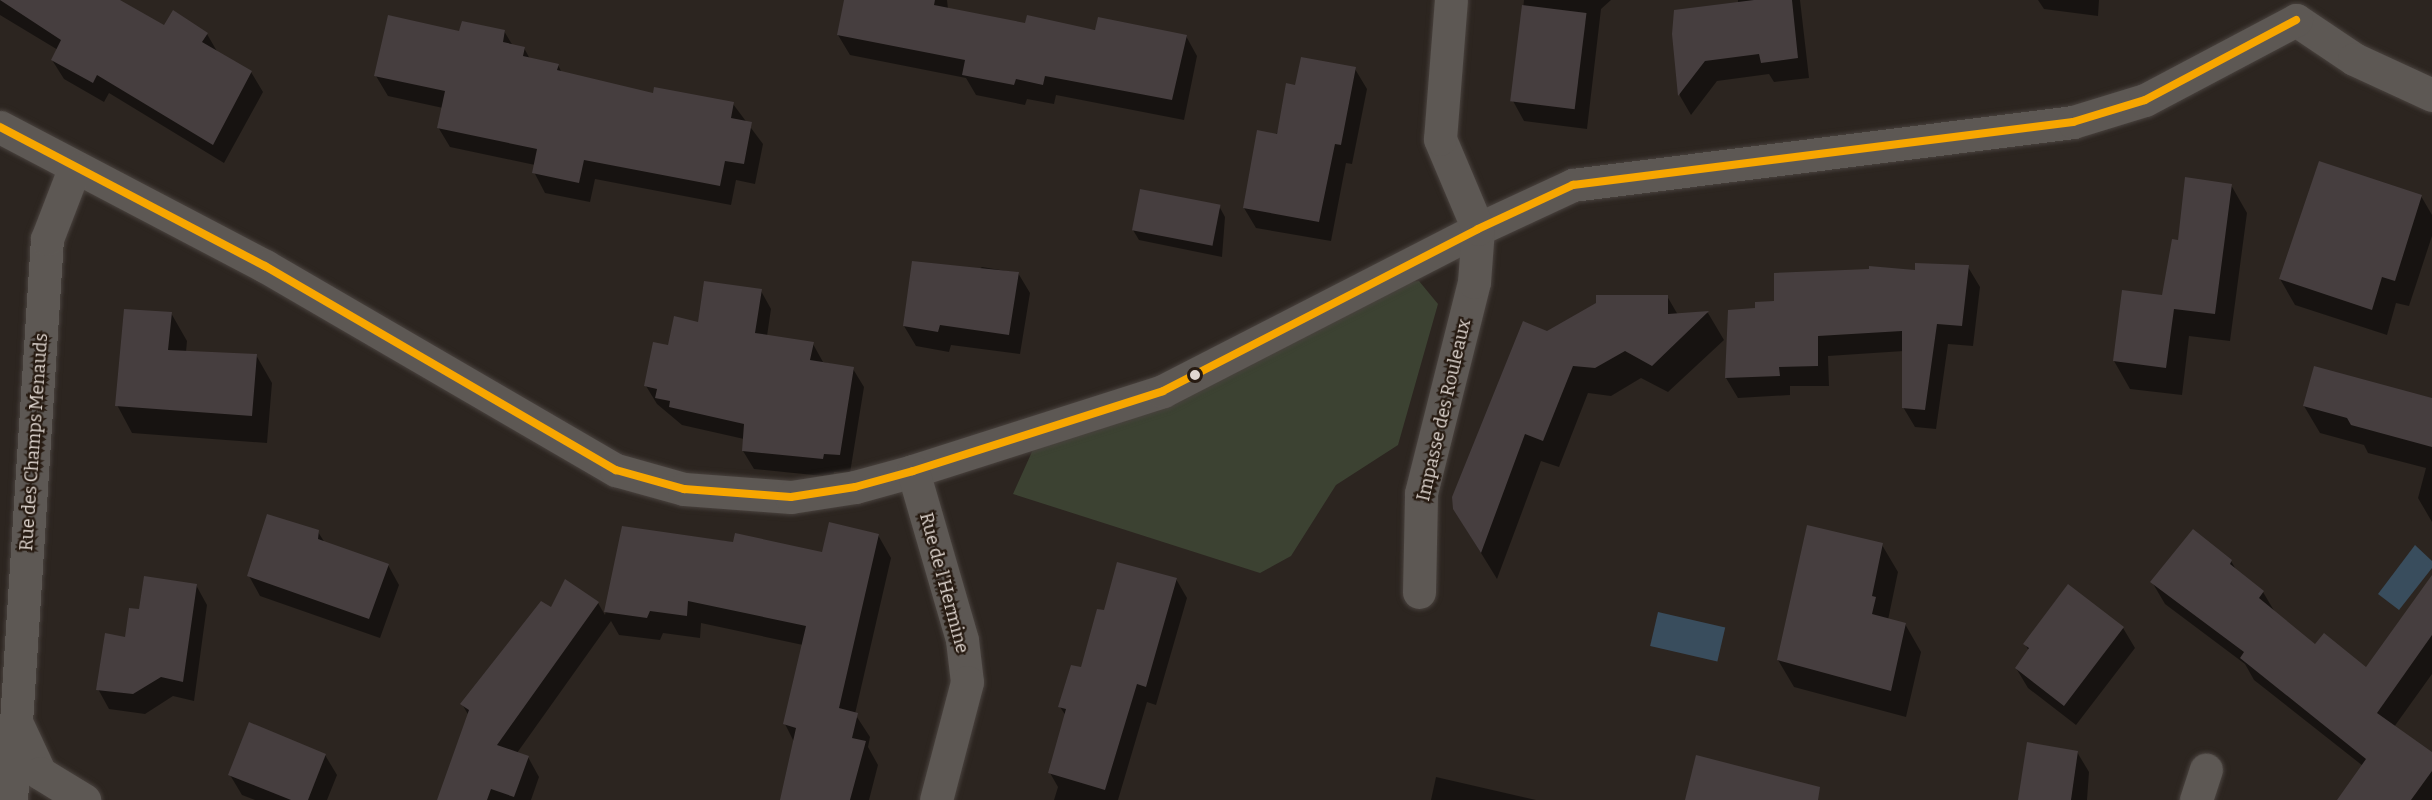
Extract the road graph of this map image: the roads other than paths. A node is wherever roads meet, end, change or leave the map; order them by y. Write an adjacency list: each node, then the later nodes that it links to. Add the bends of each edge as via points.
1 (1451, 0): 6 (street, via 1440,140)
2 (2293, 10): 3 (street, via 2354,59); 6 (street, via 2145,100 2073,122 1574,185)
3 (2432, 95)
4 (0, 127): 5 (street)
5 (74, 169): 7 (street, via 265,266 616,470 684,489 791,497); 9 (street, Rue des Champs Menauds, via 47,239)
6 (1478, 229): 7 (street, via 1164,391); 8 (street, Impasse des Rouleaux, via 1473,282 1421,493)
7 (913, 471): 12 (street, Rue de l'Hermine, via 962,640 967,682)
8 (1419, 592)
9 (8, 720): 10 (street); 11 (street, Rue des Champs Menauds, via 40,773)
10 (11, 800)
11 (84, 800)
12 (936, 800)

